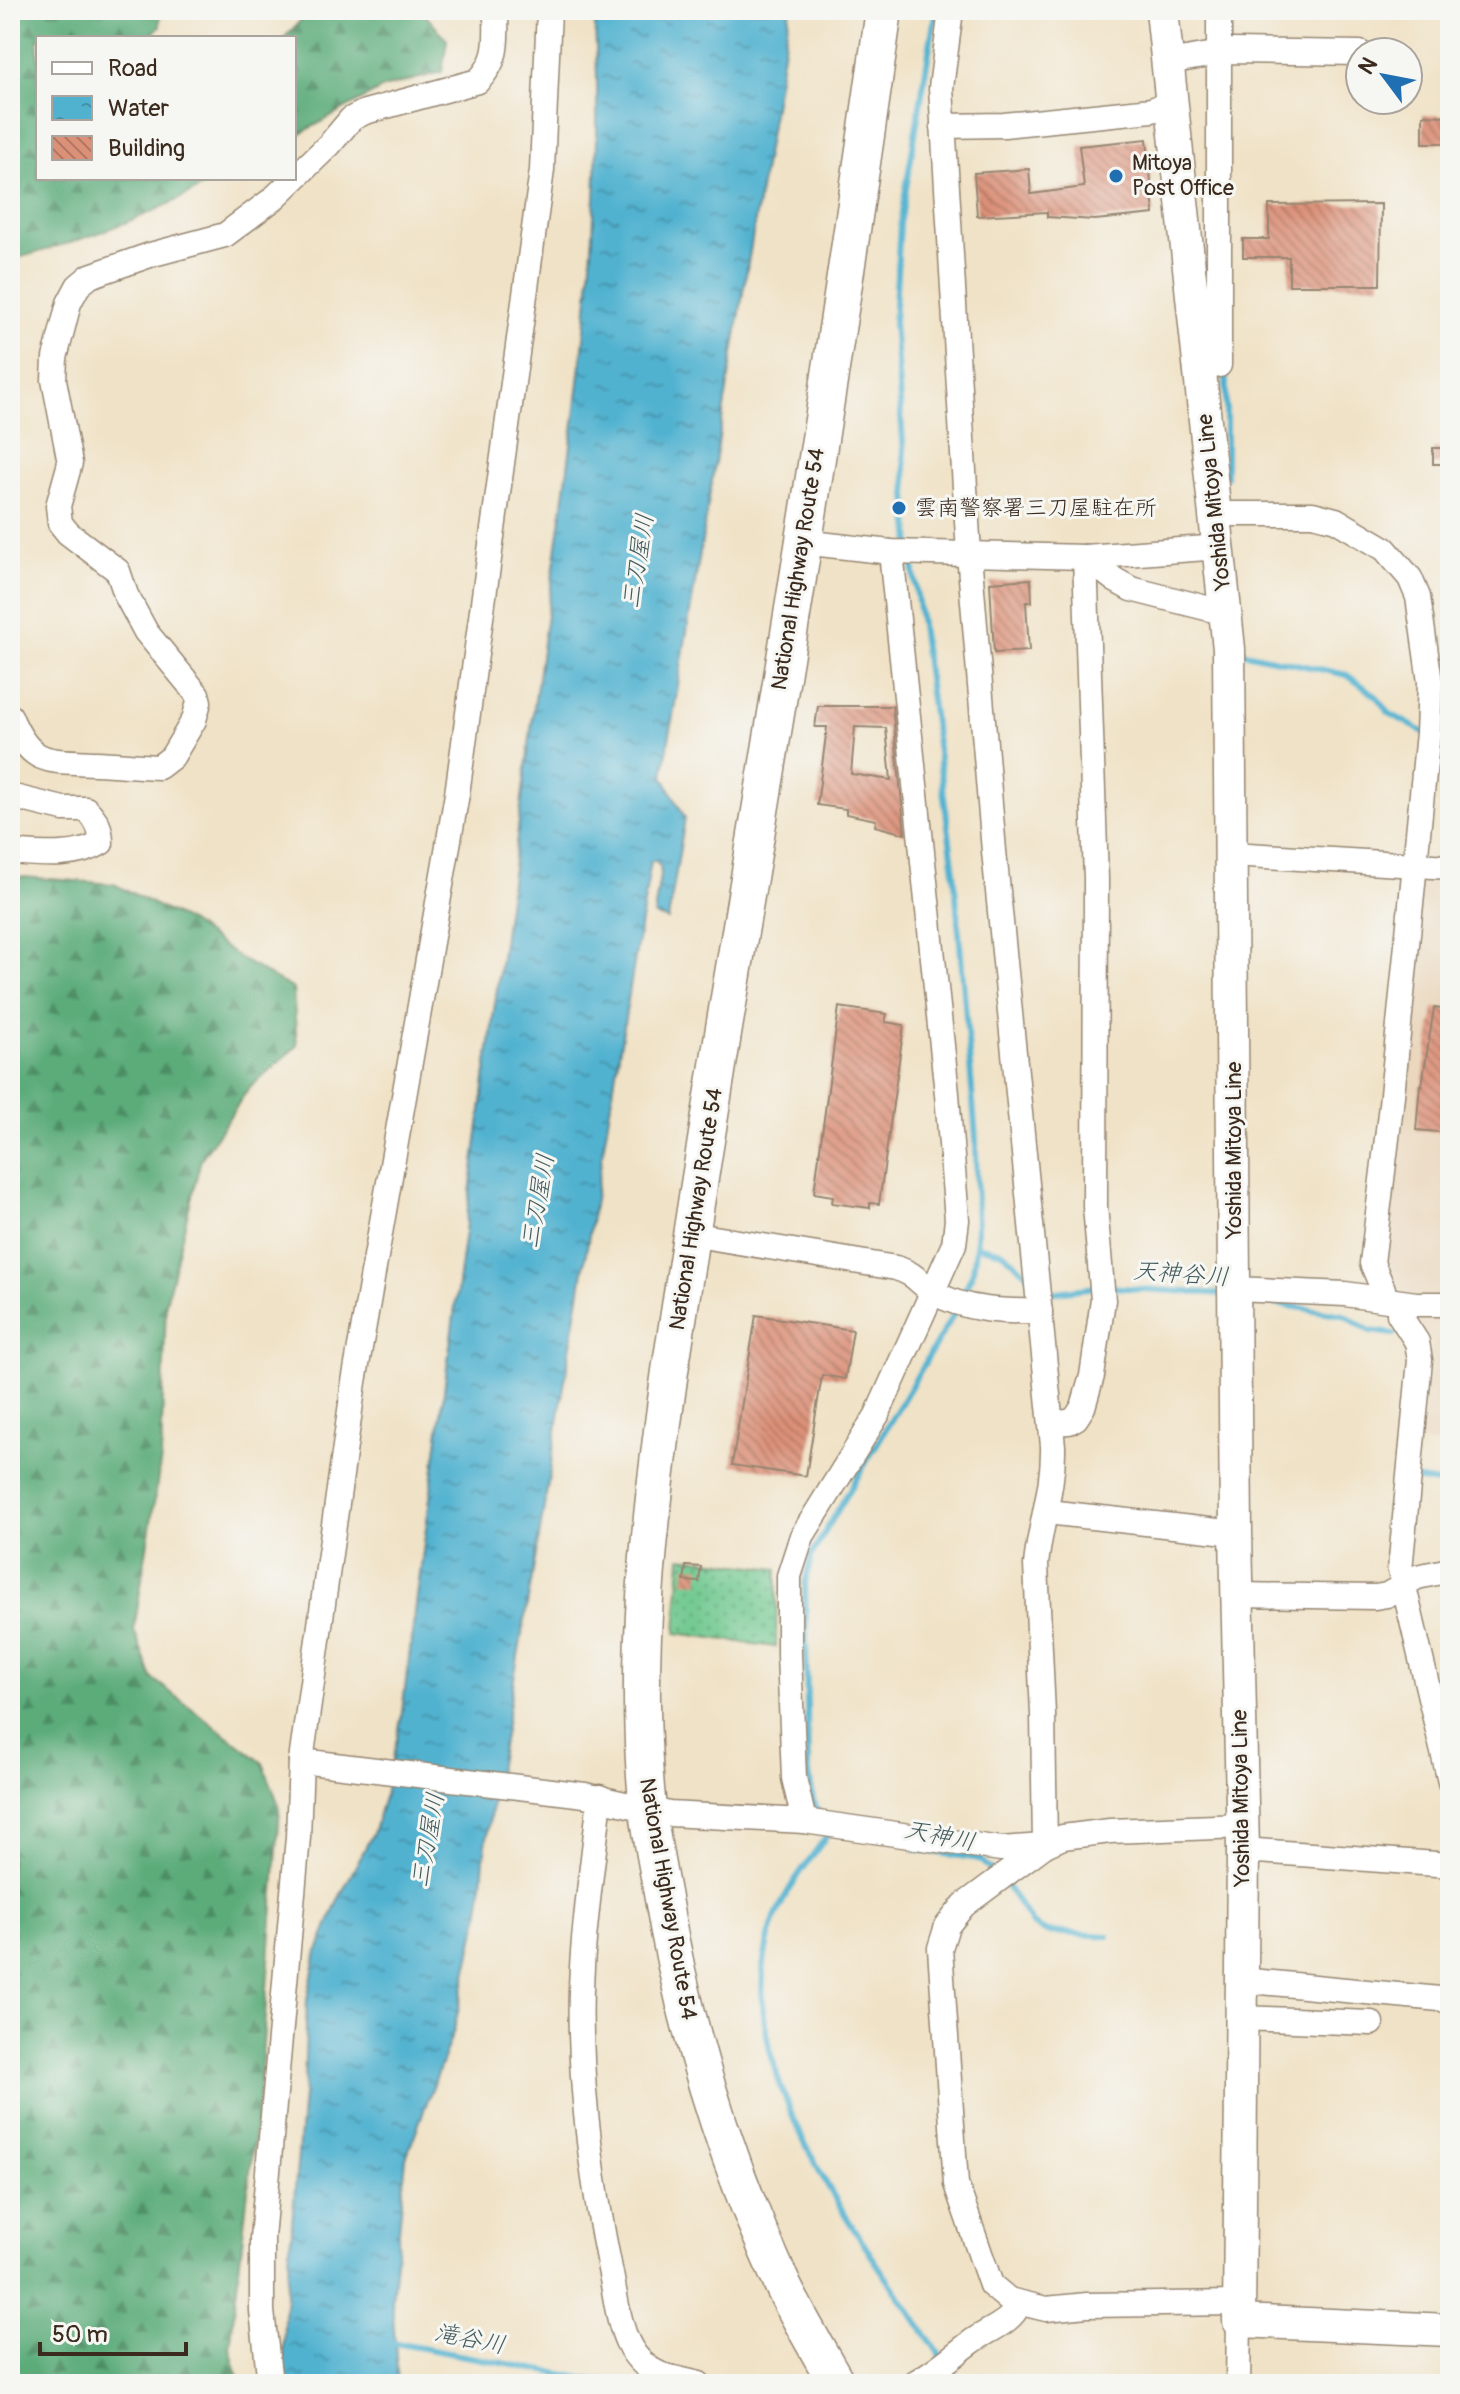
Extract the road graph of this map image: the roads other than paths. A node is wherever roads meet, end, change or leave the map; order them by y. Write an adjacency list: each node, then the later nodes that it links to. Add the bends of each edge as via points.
1 (496, 10): 12 (street, via 494,59 478,81 351,119)
2 (549, 10): 41 (street, via 542,170 459,779 354,1382)
3 (884, 10): 16 (highway, National Highway Route 54)
4 (951, 10): 11 (street, via 941,88)
5 (1162, 10): 9 (main road, Yoshida Mitoya Line)
6 (1219, 10): 8 (street)
7 (1344, 53): 8 (street)
8 (1219, 55): 9 (street); 14 (street, via 1219,365)
9 (1168, 62): 10 (main road, Yoshida Mitoya Line)
10 (1172, 102): 11 (street, via 1152,110); 14 (main road, Yoshida Mitoya Line)
11 (943, 126): 19 (street)
12 (296, 177)
13 (293, 180): 22 (street, via 225,235 90,276 69,303 55,358 54,380 70,463 58,506 60,523 118,571 146,632 197,694 198,711 172,757 159,767 42,759 23,741)
14 (1200, 365): 15 (main road, Yoshida Mitoya Line)
15 (1216, 514): 17 (main road, Yoshida Mitoya Line); 26 (street, via 1313,514 1336,520 1385,549 1410,578 1418,597 1430,682)
16 (802, 542): 18 (street); 28 (highway, National Highway Route 54)
17 (1220, 547): 20 (street); 21 (main road, Yoshida Mitoya Line)
18 (904, 552): 19 (street); 31 (street, via 957,1220 954,1244)
19 (969, 554): 20 (street); 33 (street)
20 (1085, 557): 21 (street, via 1131,589); 35 (street, via 1096,879 1095,1206 1103,1300 1083,1407 1069,1422)
21 (1226, 613): 25 (main road, Yoshida Mitoya Line)
22 (10, 716)
23 (10, 796): 24 (street, via 86,809 100,827 101,843 69,853)
24 (10, 852)
25 (1232, 854): 26 (street); 29 (main road, Yoshida Mitoya Line)
26 (1413, 864): 27 (street); 30 (street, via 1372,1263)
27 (1450, 867)
28 (690, 1234): 31 (street, via 896,1268 913,1274); 44 (highway, National Highway Route 54, via 653,1490 644,1602)
29 (1235, 1289): 32 (street); 37 (main road, Yoshida Mitoya Line)
30 (1383, 1289)
31 (932, 1291): 33 (street, via 971,1306); 45 (street, via 877,1415 802,1536 792,1565 794,1778)
32 (1450, 1304)
33 (1040, 1311): 35 (street)
34 (1399, 1314): 39 (street, via 1417,1342 1420,1360 1401,1556)
35 (1051, 1423): 36 (street, via 1054,1471)
36 (1047, 1512): 37 (street); 47 (street, via 1036,1565)
37 (1236, 1533): 40 (main road, Yoshida Mitoya Line)
38 (1450, 1570): 39 (street)
39 (1403, 1585): 40 (street, via 1375,1597); 42 (street)
40 (1238, 1595): 46 (main road, Yoshida Mitoya Line)
41 (306, 1761): 43 (street); 57 (street, via 262,2238)
42 (1450, 1782)
43 (592, 1796): 44 (street); 56 (street, via 580,2032 594,2192 628,2345 644,2367)
44 (648, 1810): 45 (street); 59 (highway, National Highway Route 54, via 674,1964 707,2093 787,2294)
45 (804, 1821): 47 (street, via 1001,1849)
46 (1242, 1838): 47 (street, via 1110,1831 1063,1837); 48 (street); 49 (main road, Yoshida Mitoya Line)
47 (1045, 1845): 53 (street, via 954,1915 940,1948 956,2184 991,2285)
48 (1450, 1865)
49 (1241, 1980): 50 (street); 51 (main road, Yoshida Mitoya Line)
50 (1450, 2000)
51 (1241, 2018): 52 (street); 54 (main road, Yoshida Mitoya Line)
52 (1371, 2023)
53 (1019, 2304): 54 (street, via 1046,2309 1087,2305); 60 (street, via 1007,2319)
54 (1239, 2312): 55 (main road); 61 (street)
55 (1450, 2330)
56 (664, 2380): 58 (street)
57 (270, 2384)
58 (699, 2384)
59 (837, 2384)
60 (912, 2384)
61 (1238, 2384)

